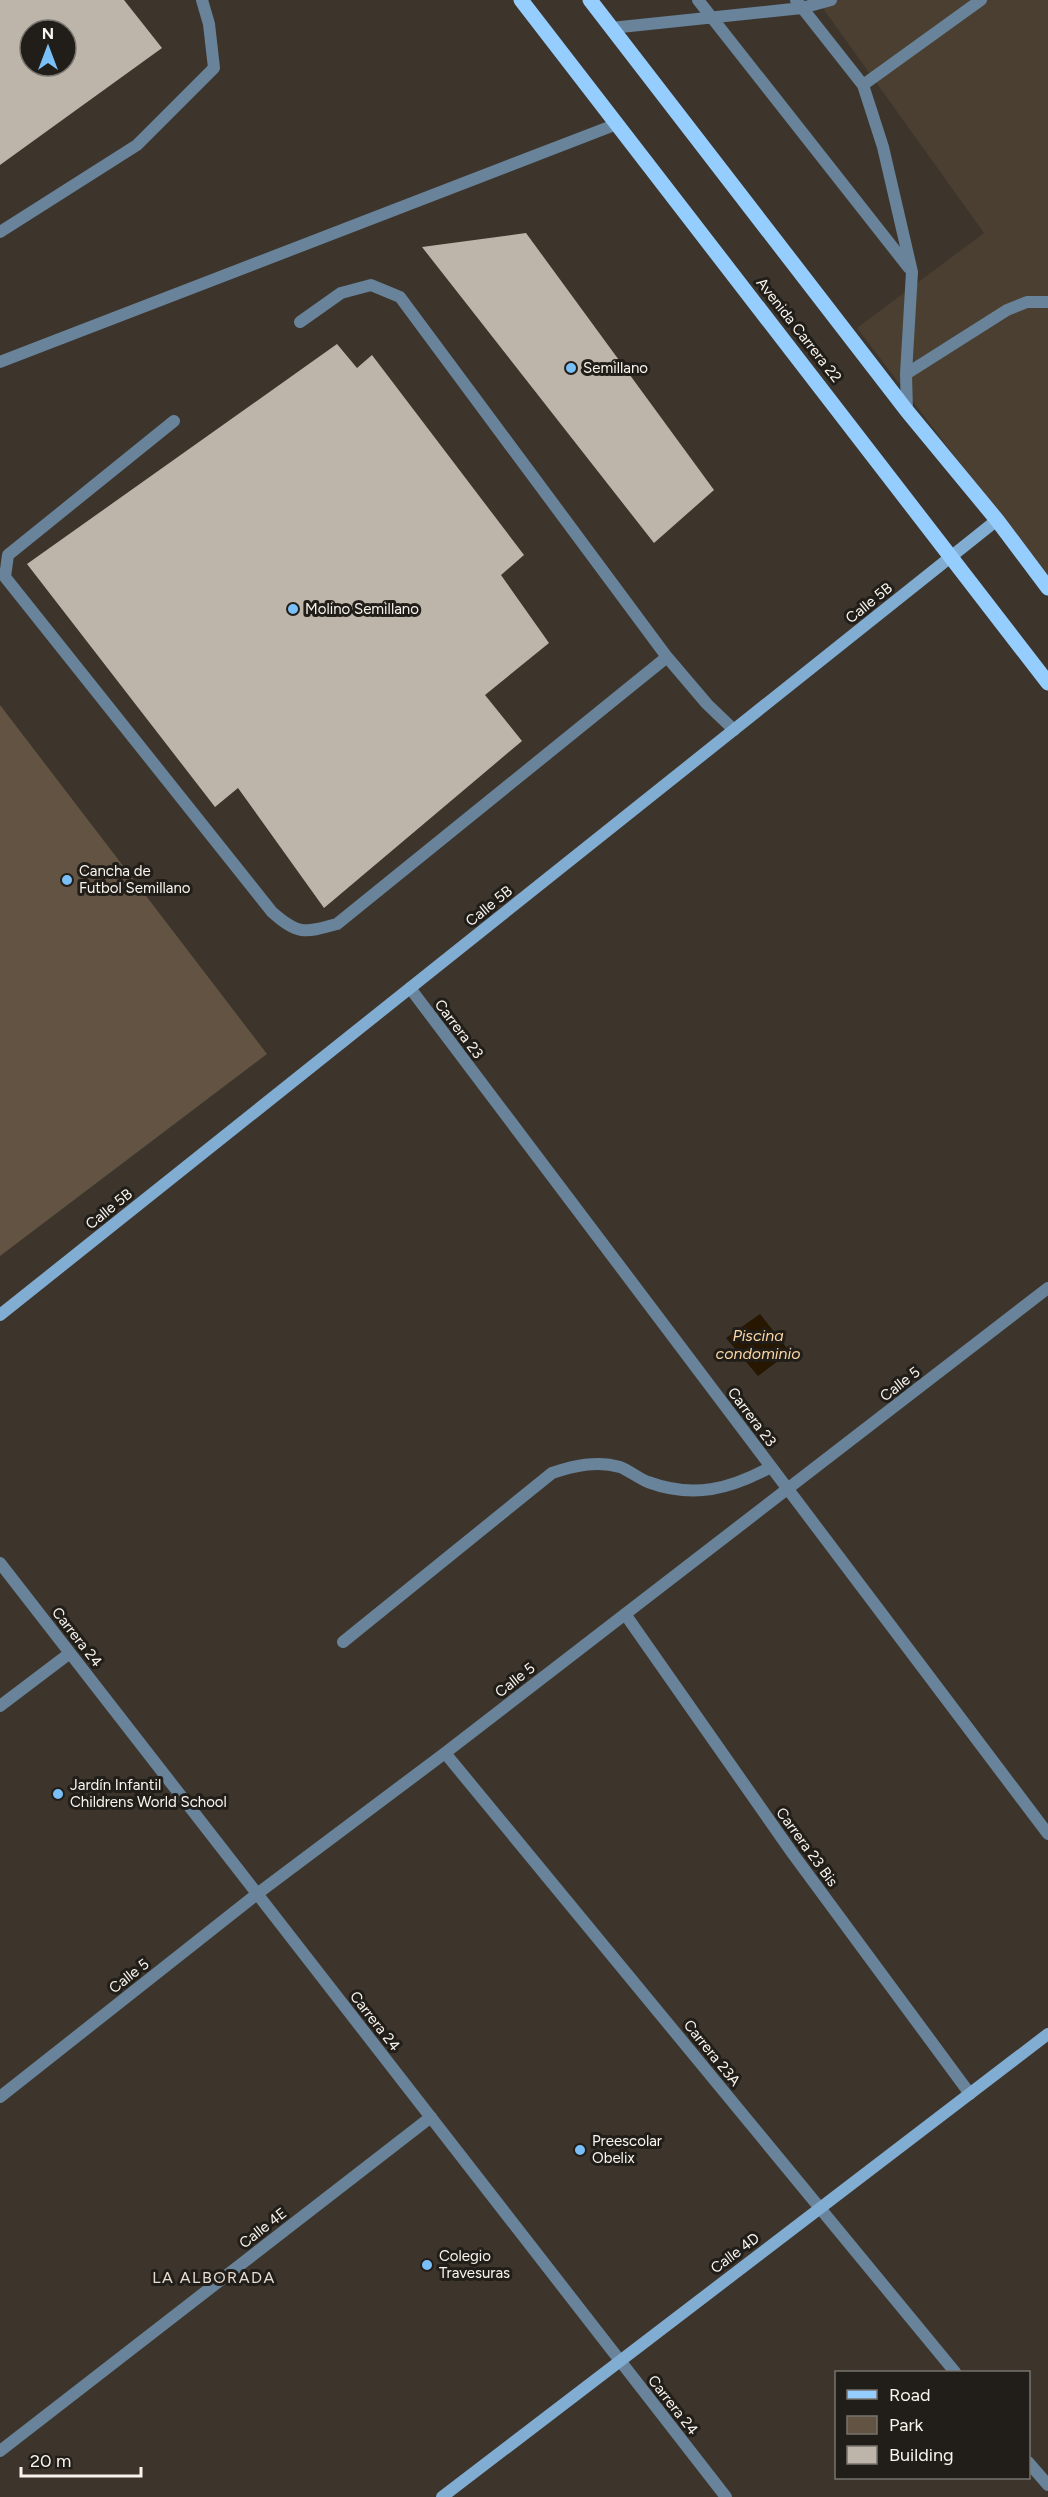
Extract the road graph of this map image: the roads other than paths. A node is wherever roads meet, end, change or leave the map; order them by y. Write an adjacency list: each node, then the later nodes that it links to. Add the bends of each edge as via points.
1 (202, 0): 12 (street, via 214,68 137,145)
2 (521, 0): 11 (main road, Avenida Carrera 22)
3 (590, 0): 9 (main road)
4 (698, 0): 8 (street)
5 (831, 0): 7 (street)
6 (981, 0): 10 (street)
7 (799, 4): 8 (street); 10 (street)
8 (713, 19): 9 (street); 13 (street)
9 (611, 28): 18 (main road)
10 (862, 86): 13 (street, via 883,147)
11 (617, 124): 16 (street); 21 (main road, Avenida Carrera 22)
12 (0, 232)
13 (912, 272): 17 (street)
14 (1048, 302): 17 (street, via 1027,302 1007,310)
15 (300, 322): 23 (street, via 340,293 371,285 400,297)
16 (0, 362)
17 (906, 374): 18 (street)
18 (907, 411): 20 (main road)
19 (174, 421): 23 (street, via 8,555 5,577 272,912 290,928 310,931 337,924)
20 (997, 519): 21 (street, Calle 5B); 22 (main road)
21 (951, 556): 24 (main road, Avenida Carrera 22); 25 (street, Calle 5B)
22 (1048, 588)
23 (667, 657): 25 (street)
24 (1048, 683)
25 (734, 730): 26 (street, Calle 5B)
26 (410, 988): 28 (street, Calle 5B); 29 (street, Carrera 23)
27 (1048, 1288): 30 (street, Calle 5)
28 (0, 1316)
29 (771, 1467): 30 (street, Carrera 23); 33 (street, via 743,1482 708,1491 674,1489 648,1482 619,1467 580,1464 552,1473)
30 (788, 1489): 32 (street, Calle 5); 37 (street, Carrera 23)
31 (0, 1563): 34 (street, Carrera 24)
32 (625, 1614): 36 (street, Calle 5); 40 (street, Carrera 23 Bis, via 793,1854)
33 (343, 1642)
34 (70, 1653): 35 (street); 38 (street, Carrera 24)
35 (0, 1706)
36 (445, 1753): 38 (street, Calle 5); 43 (street, Carrera 23A)
37 (1048, 1834)
38 (257, 1893): 41 (street, Calle 5); 42 (street, Carrera 24)
39 (1048, 2034): 40 (street, Calle 4D)
40 (969, 2094): 43 (street, Calle 4D)
41 (0, 2097)
42 (431, 2117): 44 (street, Carrera 24); 46 (street, Calle 4E)
43 (819, 2208): 44 (street, Calle 4D); 45 (street, Carrera 23A)
44 (619, 2360): 49 (street, Calle 4D); 50 (street, Carrera 24)
45 (953, 2371)
46 (0, 2451)
47 (1030, 2463): 48 (street)
48 (1048, 2485)
49 (442, 2497)
50 (726, 2497)

